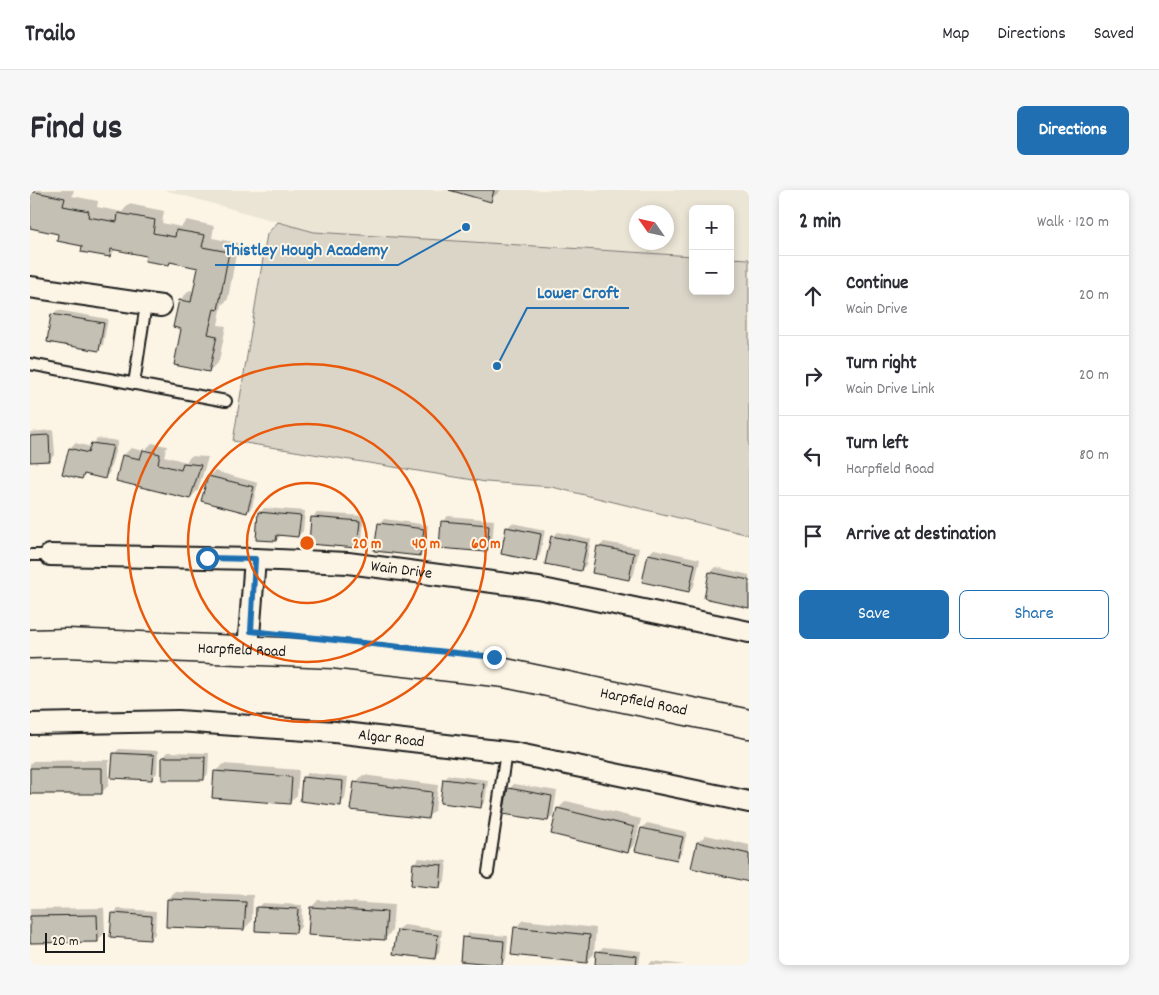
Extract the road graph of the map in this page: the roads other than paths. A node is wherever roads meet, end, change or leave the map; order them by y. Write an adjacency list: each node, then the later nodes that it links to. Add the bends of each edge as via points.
1 (30, 287): 2 (street)
2 (154, 305): 4 (lane)
3 (30, 364): 4 (lane)
4 (134, 384): 5 (lane)
5 (226, 401)
6 (40, 555): 7 (street, Wain Drive)
7 (255, 559): 9 (street, Wain Drive, via 348,563 538,588); 10 (street)
8 (30, 629): 10 (street, Harpfield Road)
9 (749, 632)
10 (249, 640): 11 (street, Harpfield Road); 12 (street, Harpfield Road, via 494,657); 14 (street, Harpfield Road, via 334,654 505,674)
11 (30, 644)
12 (749, 707)
13 (30, 724): 15 (street, Algar Road, via 178,721 335,732)
14 (749, 724)
15 (506, 752): 16 (street, Algar Road); 17 (lane)
16 (749, 802)
17 (488, 872)

